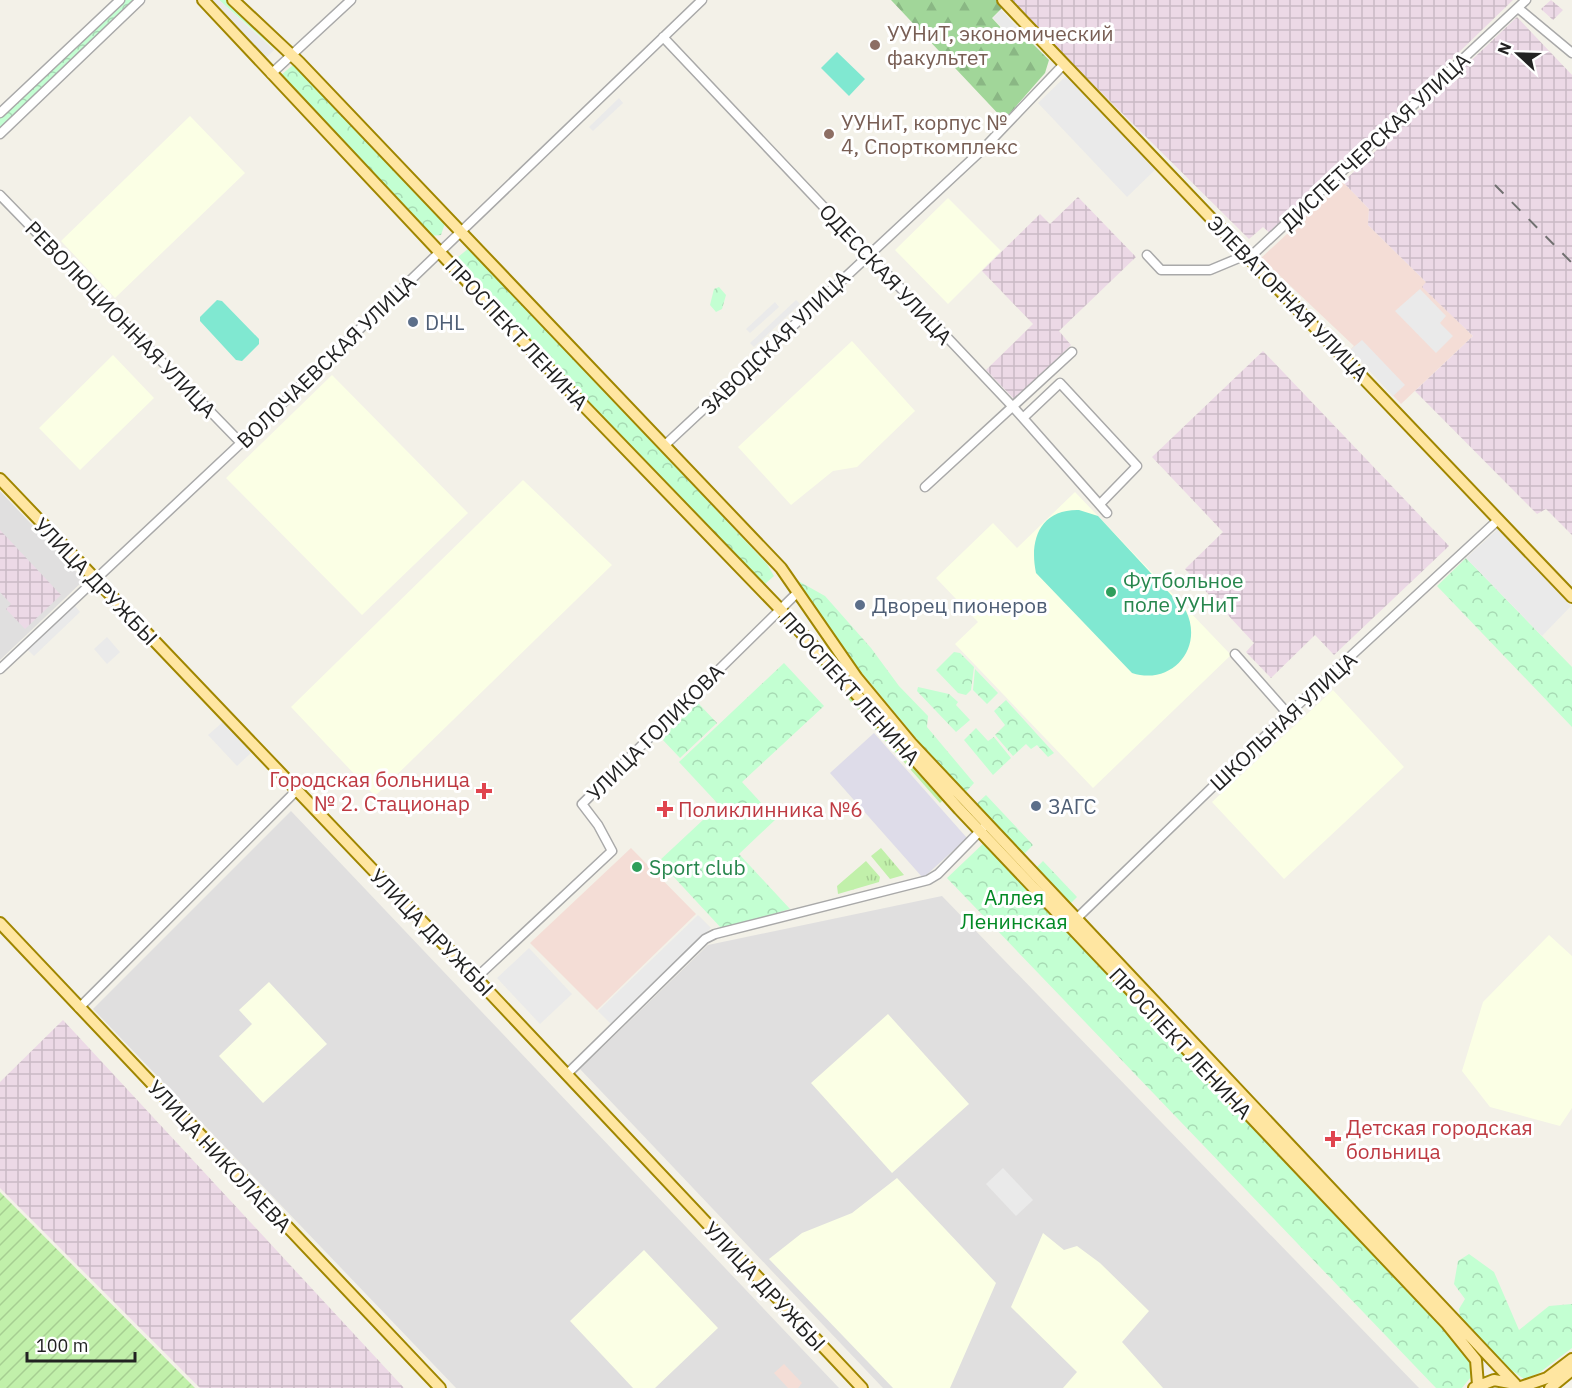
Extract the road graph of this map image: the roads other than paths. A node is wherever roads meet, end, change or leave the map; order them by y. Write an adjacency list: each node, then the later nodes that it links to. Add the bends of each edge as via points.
1 (120, 0): 15 (street)
2 (140, 0): 16 (street)
3 (203, 0): 14 (main road, ПРОСПЕКТ ЛЕНИНА)
4 (233, 0): 12 (main road, ПРОСПЕКТ ЛЕНИНА)
5 (351, 0): 12 (street)
6 (702, 0): 10 (street, ВОЛОЧАЕВСКАЯ УЛИЦА)
7 (1003, 0): 13 (main road, ЭЛЕВАТОРНАЯ УЛИЦА)
8 (1526, 0): 9 (street, ДИСПЕТЧЕРСКАЯ УЛИЦА)
9 (1518, 8): 11 (street); 22 (street, ДИСПЕТЧЕРСКАЯ УЛИЦА)
10 (663, 37): 18 (street, ВОЛОЧАЕВСКАЯ УЛИЦА); 20 (street, ОДЕССКАЯ УЛИЦА)
11 (1572, 53)
12 (292, 54): 14 (street); 18 (main road, ПРОСПЕКТ ЛЕНИНА)
13 (1064, 64): 20 (street, ЗАВОДСКАЯ УЛИЦА, via 983,149); 22 (main road, ЭЛЕВАТОРНАЯ УЛИЦА)
14 (271, 74): 19 (main road, ПРОСПЕКТ ЛЕНИНА)
15 (0, 112)
16 (0, 134)
17 (0, 195): 26 (street, РЕВОЛЮЦИОННАЯ УЛИЦА)
18 (461, 231): 19 (street, ВОЛОЧАЕВСКАЯ УЛИЦА); 27 (main road, ПРОСПЕКТ ЛЕНИНА)
19 (440, 252): 26 (street, ВОЛОЧАЕВСКАЯ УЛИЦА); 36 (main road, ПРОСПЕКТ ЛЕНИНА)
20 (868, 253): 24 (street, ОДЕССКАЯ УЛИЦА); 27 (street, ЗАВОДСКАЯ УЛИЦА)
21 (1147, 255): 22 (street, via 1161,270 1210,270)
22 (1248, 256): 32 (main road, ЭЛЕВАТОРНАЯ УЛИЦА)
23 (1072, 352): 24 (street)
24 (1014, 408): 25 (street, ОДЕССКАЯ УЛИЦА); 29 (street)
25 (1023, 418): 30 (street, ОДЕССКАЯ УЛИЦА); 30 (street, via 1060,383 1137,466)
26 (241, 443): 33 (street, ВОЛОЧАЕВСКАЯ УЛИЦА)
27 (665, 445): 34 (main road, ПРОСПЕКТ ЛЕНИНА, via 781,568)
28 (0, 479): 33 (main road, УЛИЦА ДРУЖБЫ)
29 (925, 487)
30 (1100, 504): 31 (street, ОДЕССКАЯ УЛИЦА)
31 (1107, 513)
32 (1498, 520): 35 (main road, ЭЛЕВАТОРНАЯ УЛИЦА); 39 (street, ШКОЛЬНАЯ УЛИЦА)
33 (94, 579): 38 (street, ВОЛОЧАЕВСКАЯ УЛИЦА); 40 (main road, УЛИЦА ДРУЖБЫ)
34 (798, 592): 36 (street, УЛИЦА ГОЛИКОВА); 41 (main road, ПРОСПЕКТ ЛЕНИНА, via 872,698)
35 (1572, 597)
36 (780, 609): 41 (main road, ПРОСПЕКТ ЛЕНИНА); 44 (street, УЛИЦА ГОЛИКОВА, via 582,804 612,851)
37 (1234, 654): 39 (street)
38 (0, 669)
39 (1288, 714): 42 (street, ШКОЛЬНАЯ УЛИЦА)
40 (296, 791): 44 (main road, УЛИЦА ДРУЖБЫ); 45 (street)
41 (984, 828): 42 (main road, ПРОСПЕКТ ЛЕНИНА); 46 (street, via 928,880 705,939)
42 (1073, 922): 50 (main road, ПРОСПЕКТ ЛЕНИНА, via 1470,1349 1476,1360); 51 (main road, ПРОСПЕКТ ЛЕНИНА)
43 (0, 923): 45 (main road, УЛИЦА НИКОЛАЕВА)
44 (476, 978): 46 (main road, УЛИЦА ДРУЖБЫ)
45 (79, 1008): 52 (main road, УЛИЦА НИКОЛАЕВА)
46 (567, 1074): 53 (main road, УЛИЦА ДРУЖБЫ)
47 (1572, 1359): 49 (main road)
48 (1572, 1370): 49 (main road)
49 (1558, 1375): 51 (main road); 54 (main road)
50 (1476, 1386): 51 (main road, via 1498,1379)
51 (1519, 1386)
52 (441, 1388)
53 (862, 1388)
54 (1550, 1388)

